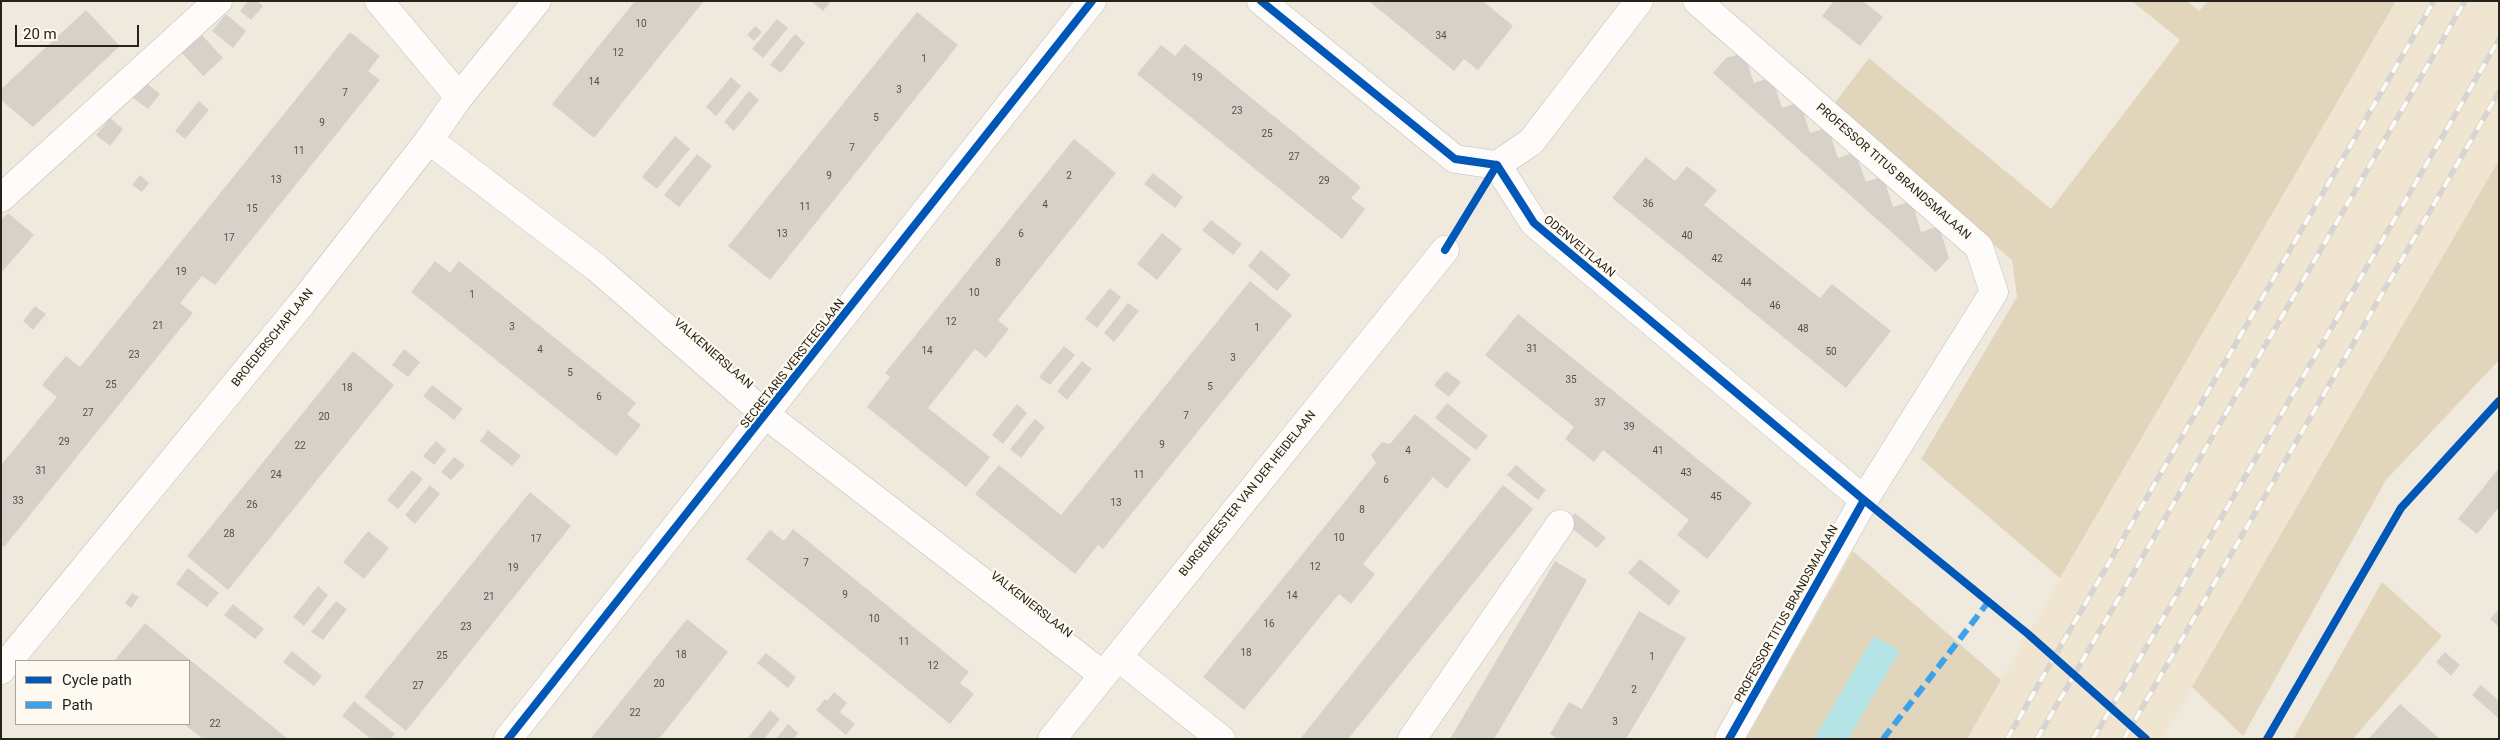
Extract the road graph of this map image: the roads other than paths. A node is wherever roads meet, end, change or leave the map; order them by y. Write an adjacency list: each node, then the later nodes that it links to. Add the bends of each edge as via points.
1 (218, 1): 11 (street)
2 (378, 1): 8 (street)
3 (537, 1): 8 (street, BROEDERSCHAPLAAN)
4 (1092, 1): 13 (street, SECRETARIS VERSTEEGLAAN)
5 (1261, 1): 10 (street, via 1455,159)
6 (1638, 1): 10 (street, via 1531,142)
7 (1697, 1): 14 (street, PROFESSOR TITUS BRANDSMALAAN, via 1979,247 1994,292)
8 (459, 96): 9 (street, BROEDERSCHAPLAAN)
9 (429, 140): 13 (street, VALKENIERSLAAN, via 597,268); 17 (street, BROEDERSCHAPLAAN, via 302,303)
10 (1497, 165): 14 (street, ODENVELTLAAN, via 1534,223)
11 (1, 198)
12 (1445, 250): 16 (street, BURGEMEESTER VAN DER HEIDELAAN)
13 (766, 415): 16 (street, VALKENIERSLAAN); 18 (street, SECRETARIS VERSTEEGLAAN)
14 (1864, 500): 22 (street, PROFESSOR TITUS BRANDSMALAAN)
15 (1560, 524): 21 (street)
16 (1110, 666): 19 (street, BURGEMEESTER VAN DER HEIDELAAN); 20 (street, VALKENIERSLAAN)
17 (1, 670)
18 (508, 739)
19 (1052, 739)
20 (1221, 739)
21 (1412, 739)
22 (1729, 739)

